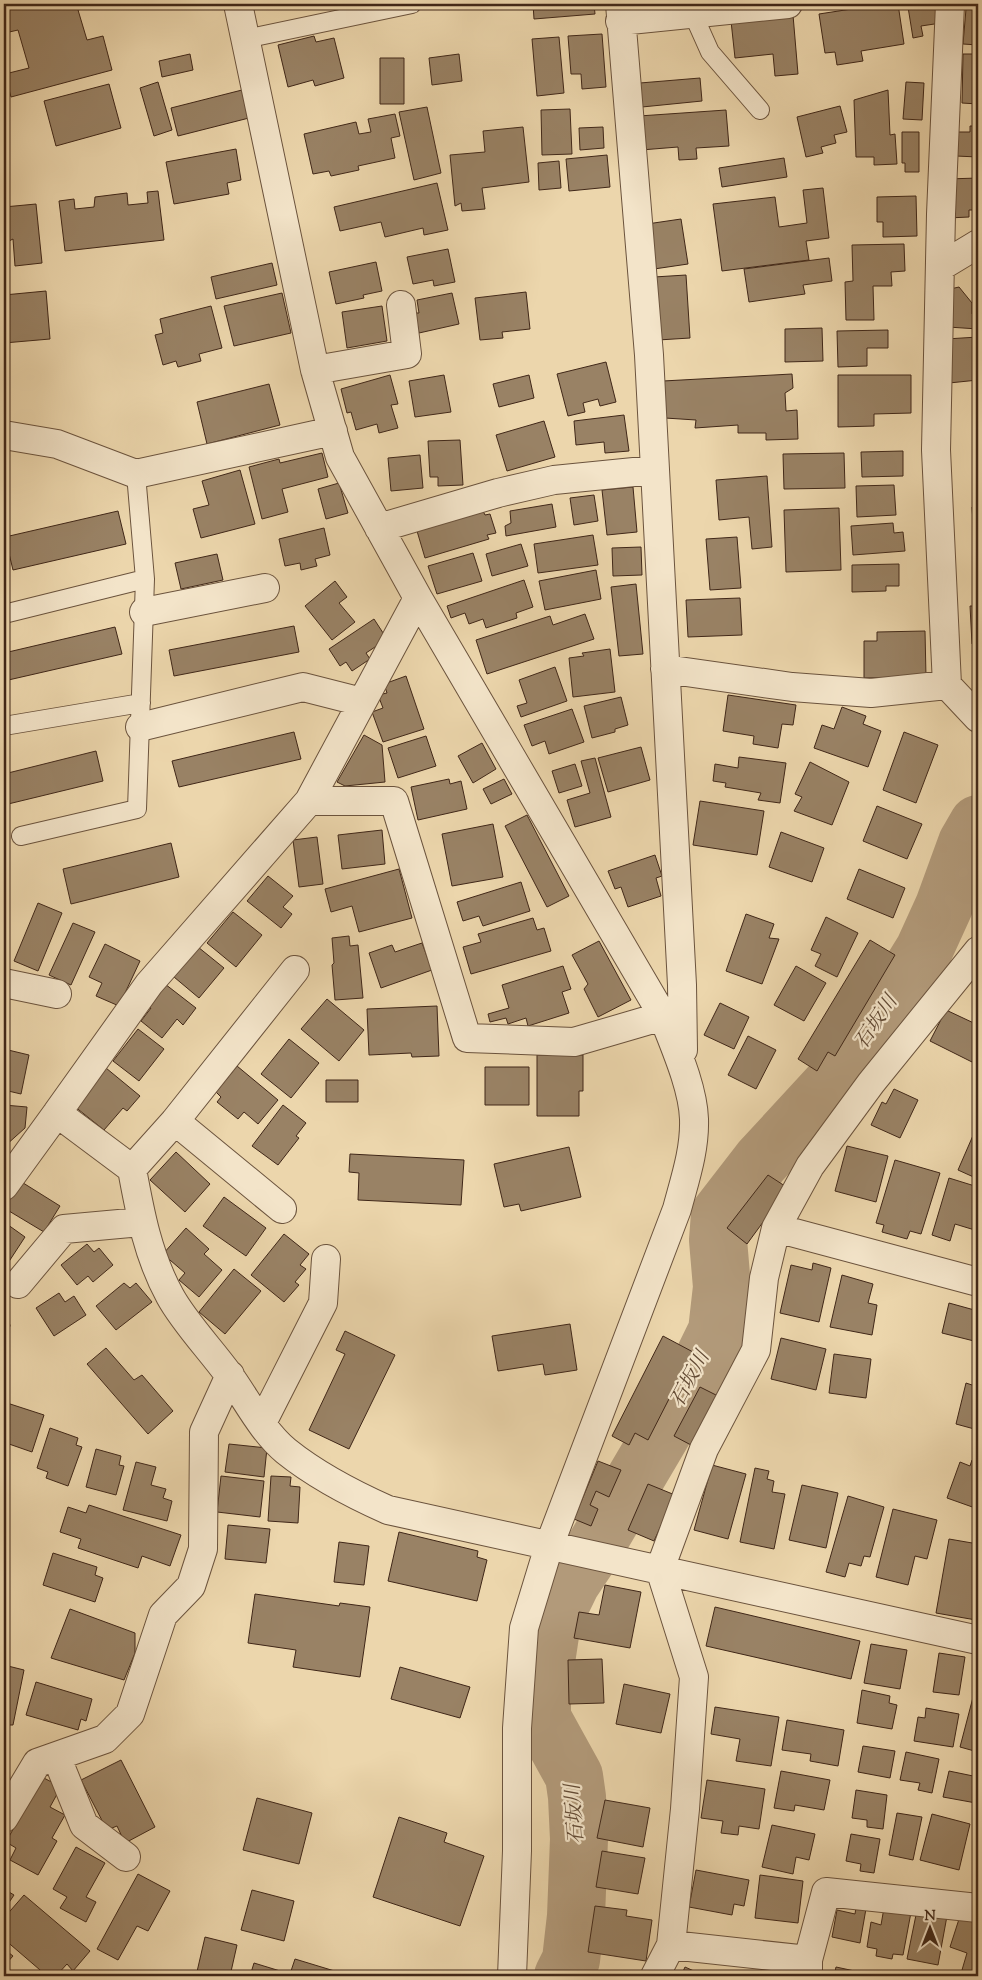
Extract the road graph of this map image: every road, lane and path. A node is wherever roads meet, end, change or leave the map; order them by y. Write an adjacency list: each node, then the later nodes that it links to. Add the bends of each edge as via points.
1 (238, 4): 7 (street)
2 (412, 4): 7 (lane)
3 (788, 4): 6 (street)
4 (950, 5): 10 (street)
5 (620, 12): 6 (street); 15 (street, via 649,355)
6 (694, 14): 8 (lane, via 710,52)
7 (245, 39): 12 (street)
8 (760, 110)
9 (978, 244): 10 (street)
10 (940, 267): 24 (street, via 936,450)
11 (401, 305): 12 (street, via 407,354)
12 (315, 370): 13 (street)
13 (333, 431): 16 (street); 17 (street, via 340,457)
14 (4, 435): 16 (street, via 57,444)
15 (654, 470): 17 (street, via 554,480); 23 (street)
16 (136, 474): 18 (lane)
17 (379, 528): 20 (street)
18 (145, 579): 21 (lane); 22 (lane)
19 (265, 588): 21 (street)
20 (418, 598): 25 (street); 35 (street)
21 (144, 612): 26 (lane)
22 (4, 614)
23 (665, 669): 24 (street, via 792,687 870,693); 36 (street, via 682,986)
24 (947, 685): 27 (street)
25 (362, 702): 26 (street, via 303,688); 29 (street)
26 (140, 715): 28 (lane); 30 (lane, via 137,809)
27 (978, 718)
28 (4, 726)
29 (310, 801): 35 (street, via 394,801 467,1038 574,1042); 37 (street, via 148,984)
30 (20, 836)
31 (978, 951): 43 (street, via 871,1083 810,1166)
32 (295, 970): 38 (street)
33 (4, 983): 34 (street)
34 (56, 994)
35 (663, 1016): 36 (street)
36 (683, 1069): 49 (street, via 694,1118 690,1160 677,1209)
37 (57, 1113): 39 (street); 40 (street)
38 (175, 1121): 39 (street); 41 (street)
39 (132, 1169): 42 (street)
40 (4, 1186)
41 (282, 1209)
42 (141, 1222): 46 (street, via 64,1229); 47 (street, via 170,1297)
43 (776, 1228): 45 (street); 50 (street, via 764,1278 756,1350 704,1450)
44 (326, 1259): 48 (street, via 323,1302)
45 (978, 1282)
46 (18, 1284)
47 (230, 1376): 48 (street); 52 (street, via 204,1432 203,1549 191,1586 163,1615 130,1714 105,1739)
48 (262, 1423): 49 (street, via 285,1450 345,1490 388,1510)
49 (560, 1548): 50 (street); 58 (street, via 524,1628 517,1728)
50 (660, 1569): 51 (street); 56 (street, via 694,1677)
51 (978, 1640)
52 (57, 1758): 53 (street, via 37,1763); 54 (street, via 84,1825)
53 (4, 1818)
54 (126, 1857)
55 (978, 1908): 57 (street, via 826,1892)
56 (671, 1945): 57 (street); 59 (street)
57 (808, 1968)
58 (512, 1976)
59 (655, 1976)

